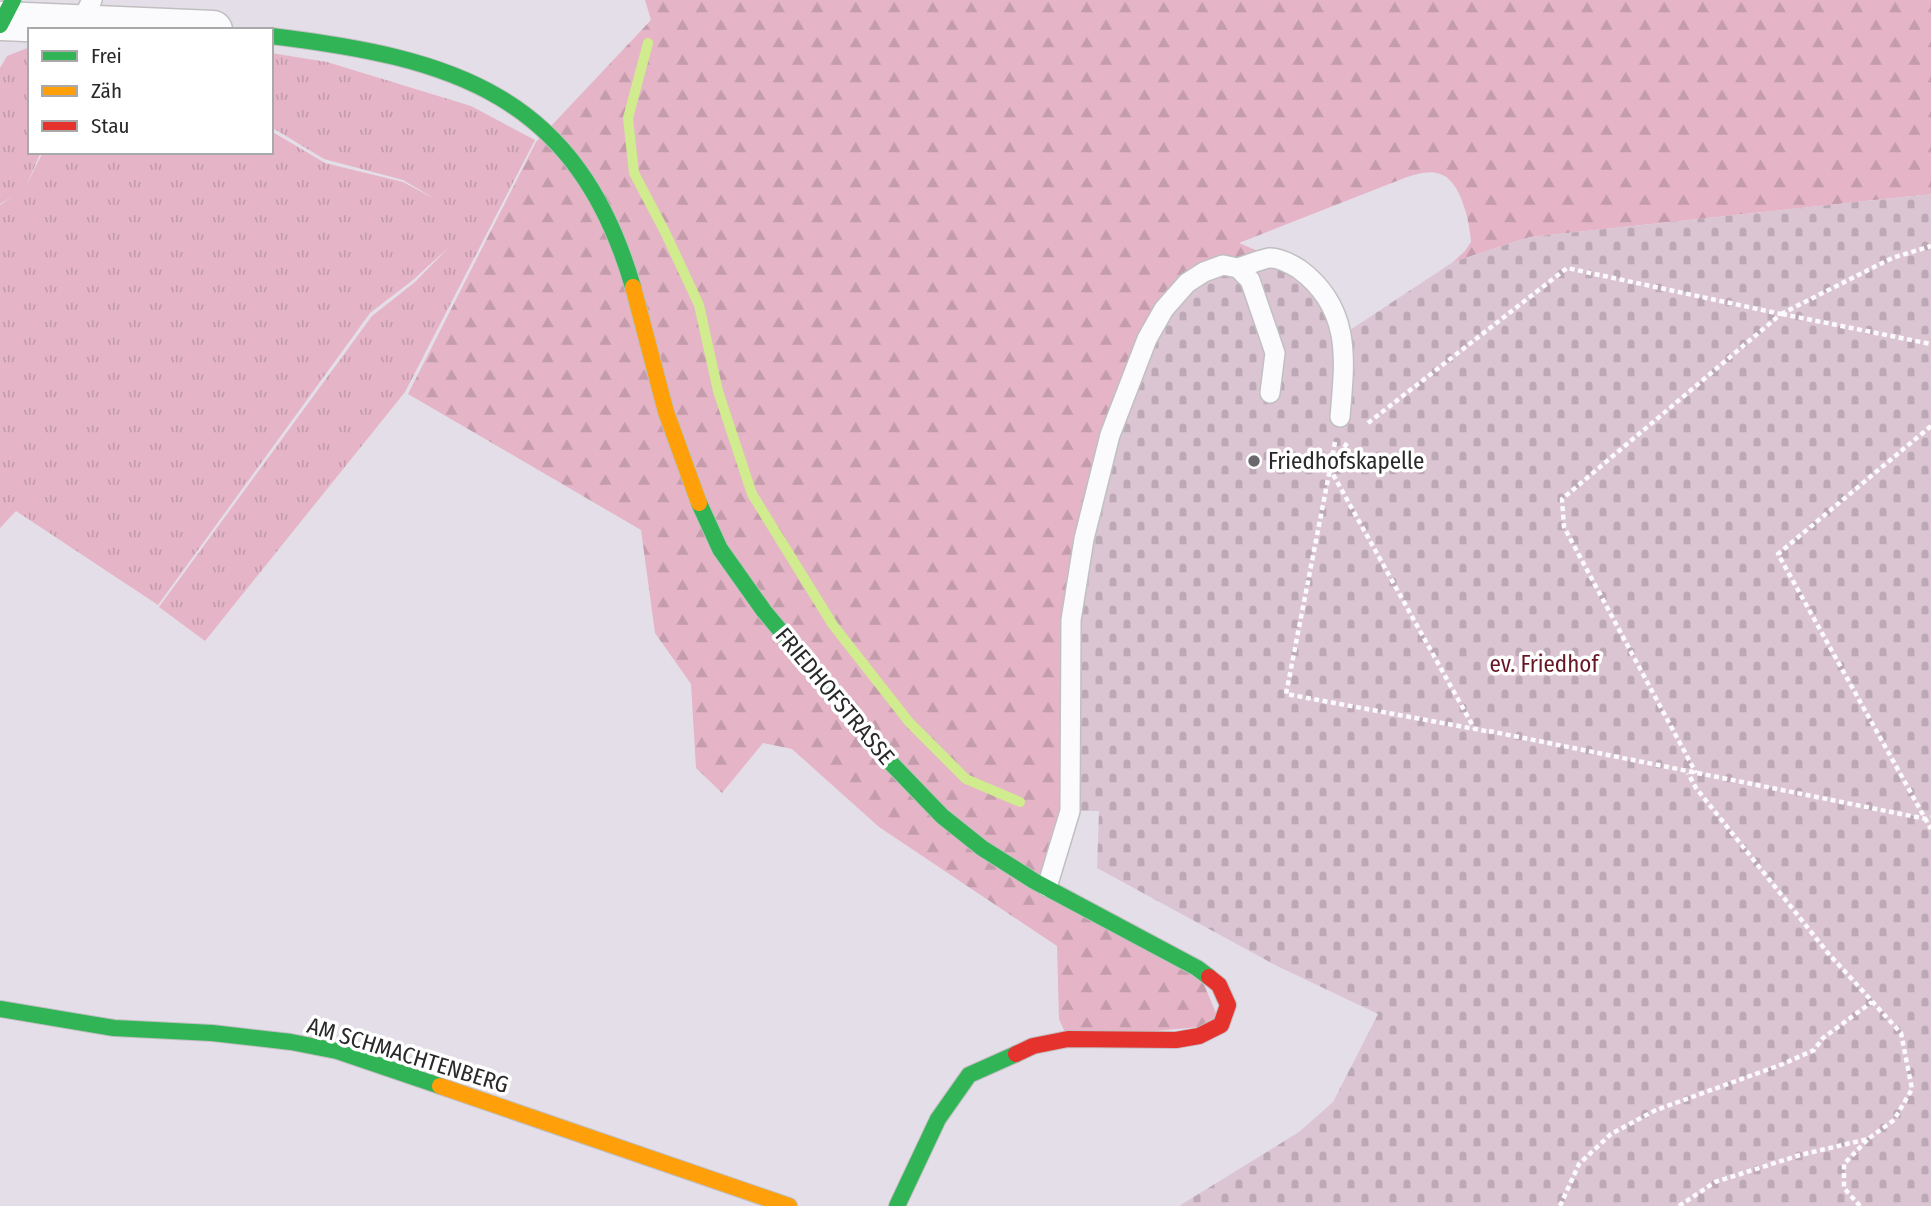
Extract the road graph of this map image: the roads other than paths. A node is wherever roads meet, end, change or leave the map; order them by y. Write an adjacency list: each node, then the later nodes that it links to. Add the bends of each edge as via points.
1 (86, 12): 2 (street); 3 (street)
2 (5, 15)
3 (199, 28)
4 (273, 36): 8 (street, FRIEDHOFSTRASSE, via 327,42 417,62 474,81 538,122 576,162 605,210 620,248 678,455 720,550 758,604 917,793 980,847)
5 (1238, 268): 6 (lane, via 1250,280 1275,353); 7 (lane, via 1272,257 1291,264 1310,278 1329,302 1345,358); 8 (lane, via 1223,265 1204,272 1164,309 1147,339 1110,435 1084,539 1071,620 1070,811)
6 (1270, 393)
7 (1340, 417)
8 (1047, 887): 11 (street, FRIEDHOFSTRASSE, via 1219,985 1228,1005 1221,1025 1176,1040 1068,1039 1033,1046 969,1075 938,1119)
9 (0, 1009): 10 (street, AM SCHMACHTENBERG, via 114,1028 225,1034 337,1051)
10 (789, 1206)
11 (897, 1206)

